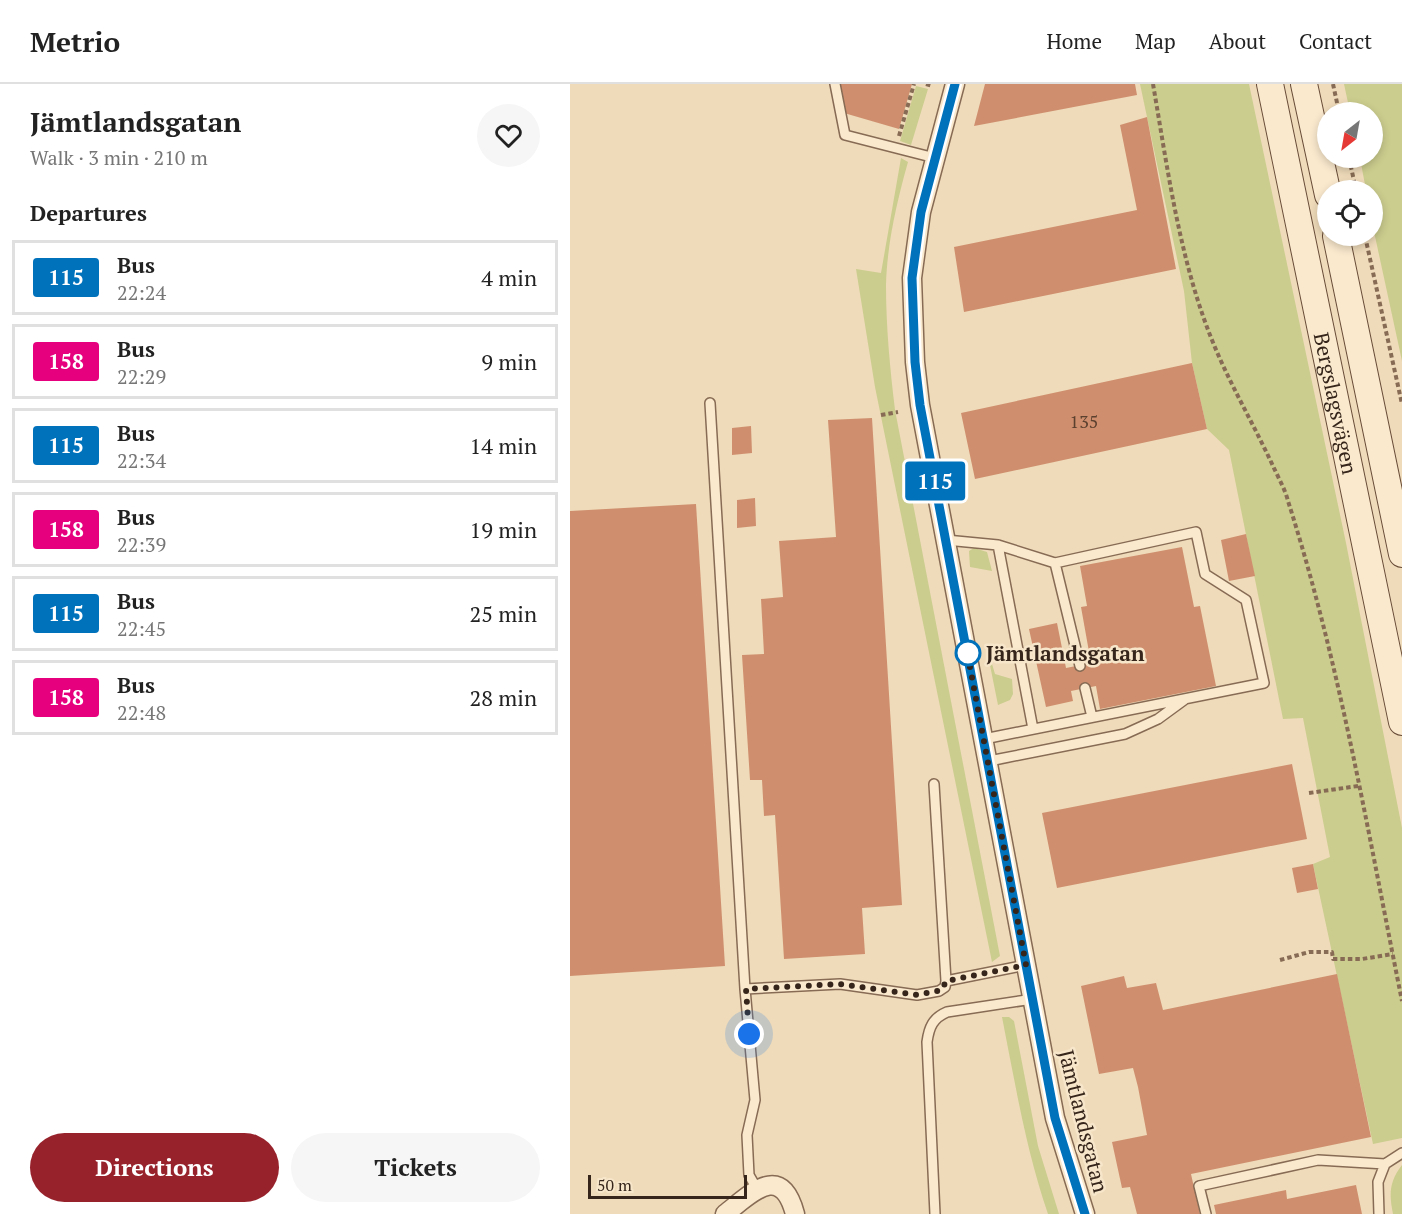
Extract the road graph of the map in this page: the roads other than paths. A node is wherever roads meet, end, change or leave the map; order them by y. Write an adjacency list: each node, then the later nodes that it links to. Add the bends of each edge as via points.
1 (835, 84): 5 (lane, via 845,135)
2 (955, 84): 5 (street, Jämtlandsgatan)
3 (1269, 84): 17 (main road, Bergslagsvägen)
4 (1304, 84): 6 (main road)
5 (934, 158): 9 (street, Jämtlandsgatan, via 921,212 912,278 920,405)
6 (1325, 180)
7 (1338, 246): 11 (main road, Bergslagsvägen)
8 (710, 403): 24 (lane)
9 (946, 540): 10 (lane); 19 (street, Jämtlandsgatan)
10 (998, 545): 12 (lane); 18 (lane)
11 (1402, 554)
12 (1055, 562): 13 (lane); 15 (lane, via 1196,532 1205,574 1246,600 1264,683)
13 (1080, 666)
14 (1085, 688): 16 (lane)
15 (1186, 698): 16 (lane); 20 (lane, via 1158,719 1125,734)
16 (1092, 717): 18 (lane)
17 (1402, 722)
18 (1033, 729): 19 (lane)
19 (984, 739): 20 (street, Jämtlandsgatan)
20 (988, 761): 22 (street, Jämtlandsgatan)
21 (934, 784): 23 (lane)
22 (1026, 965): 23 (lane); 25 (street, Jämtlandsgatan)
23 (946, 981): 24 (lane, via 942,990 917,995 840,984)
24 (746, 989): 28 (lane, via 755,1100 747,1135 749,1175)
25 (1033, 999): 31 (lane, via 947,1012 936,1018 929,1030); 32 (street, Jämtlandsgatan, via 1055,1118)
26 (1402, 1153): 27 (lane)
27 (1385, 1164): 33 (lane, via 1318,1160 1199,1186); 34 (lane, via 1378,1182)
28 (757, 1189): 29 (street); 30 (street, via 774,1185 782,1190)
29 (725, 1214)
30 (795, 1214)
31 (935, 1214)
32 (1085, 1214)
33 (1206, 1214)
34 (1379, 1214)

